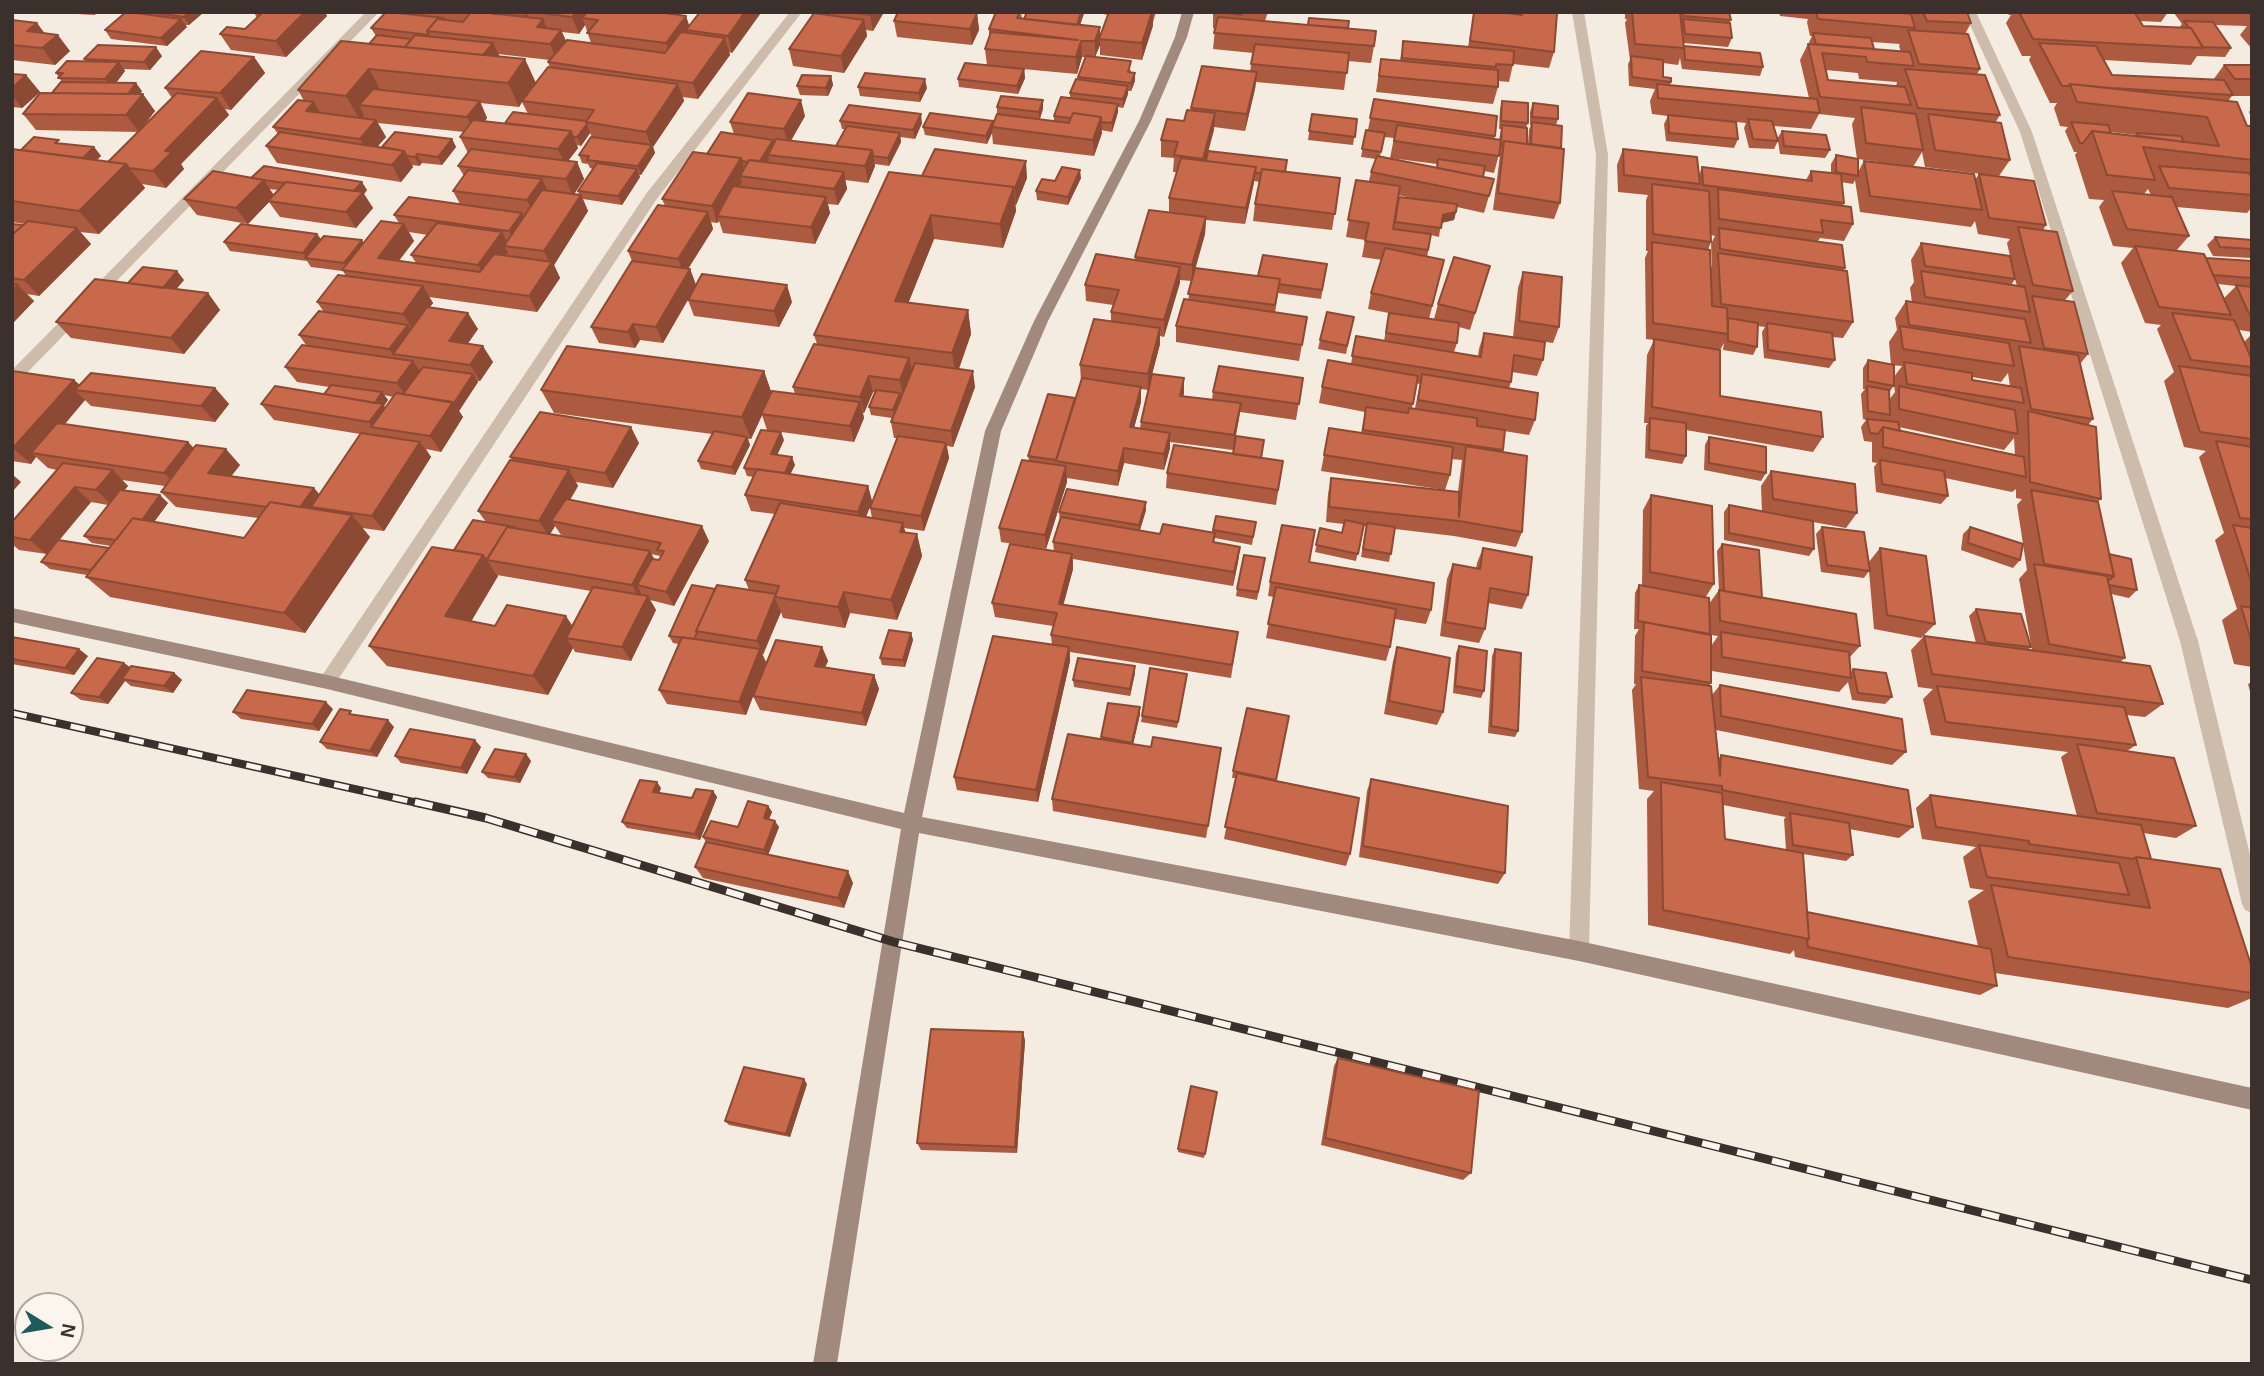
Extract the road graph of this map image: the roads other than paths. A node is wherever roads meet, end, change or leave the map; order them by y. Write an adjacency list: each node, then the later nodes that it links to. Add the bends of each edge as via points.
1 (373, 12): 6 (street)
2 (796, 12): 8 (street, via 651,197)
3 (1188, 12): 9 (main road, via 1144,121 1041,321 993,431)
4 (1578, 12): 11 (street, via 1602,155)
5 (1970, 12): 10 (street, via 2026,132 2189,641)
6 (12, 379)
7 (12, 615): 8 (main road)
8 (327, 682): 9 (main road)
9 (911, 823): 11 (main road); 13 (main road)
10 (2252, 904)
11 (1579, 951): 12 (main road)
12 (2252, 1099)
13 (825, 1364)

